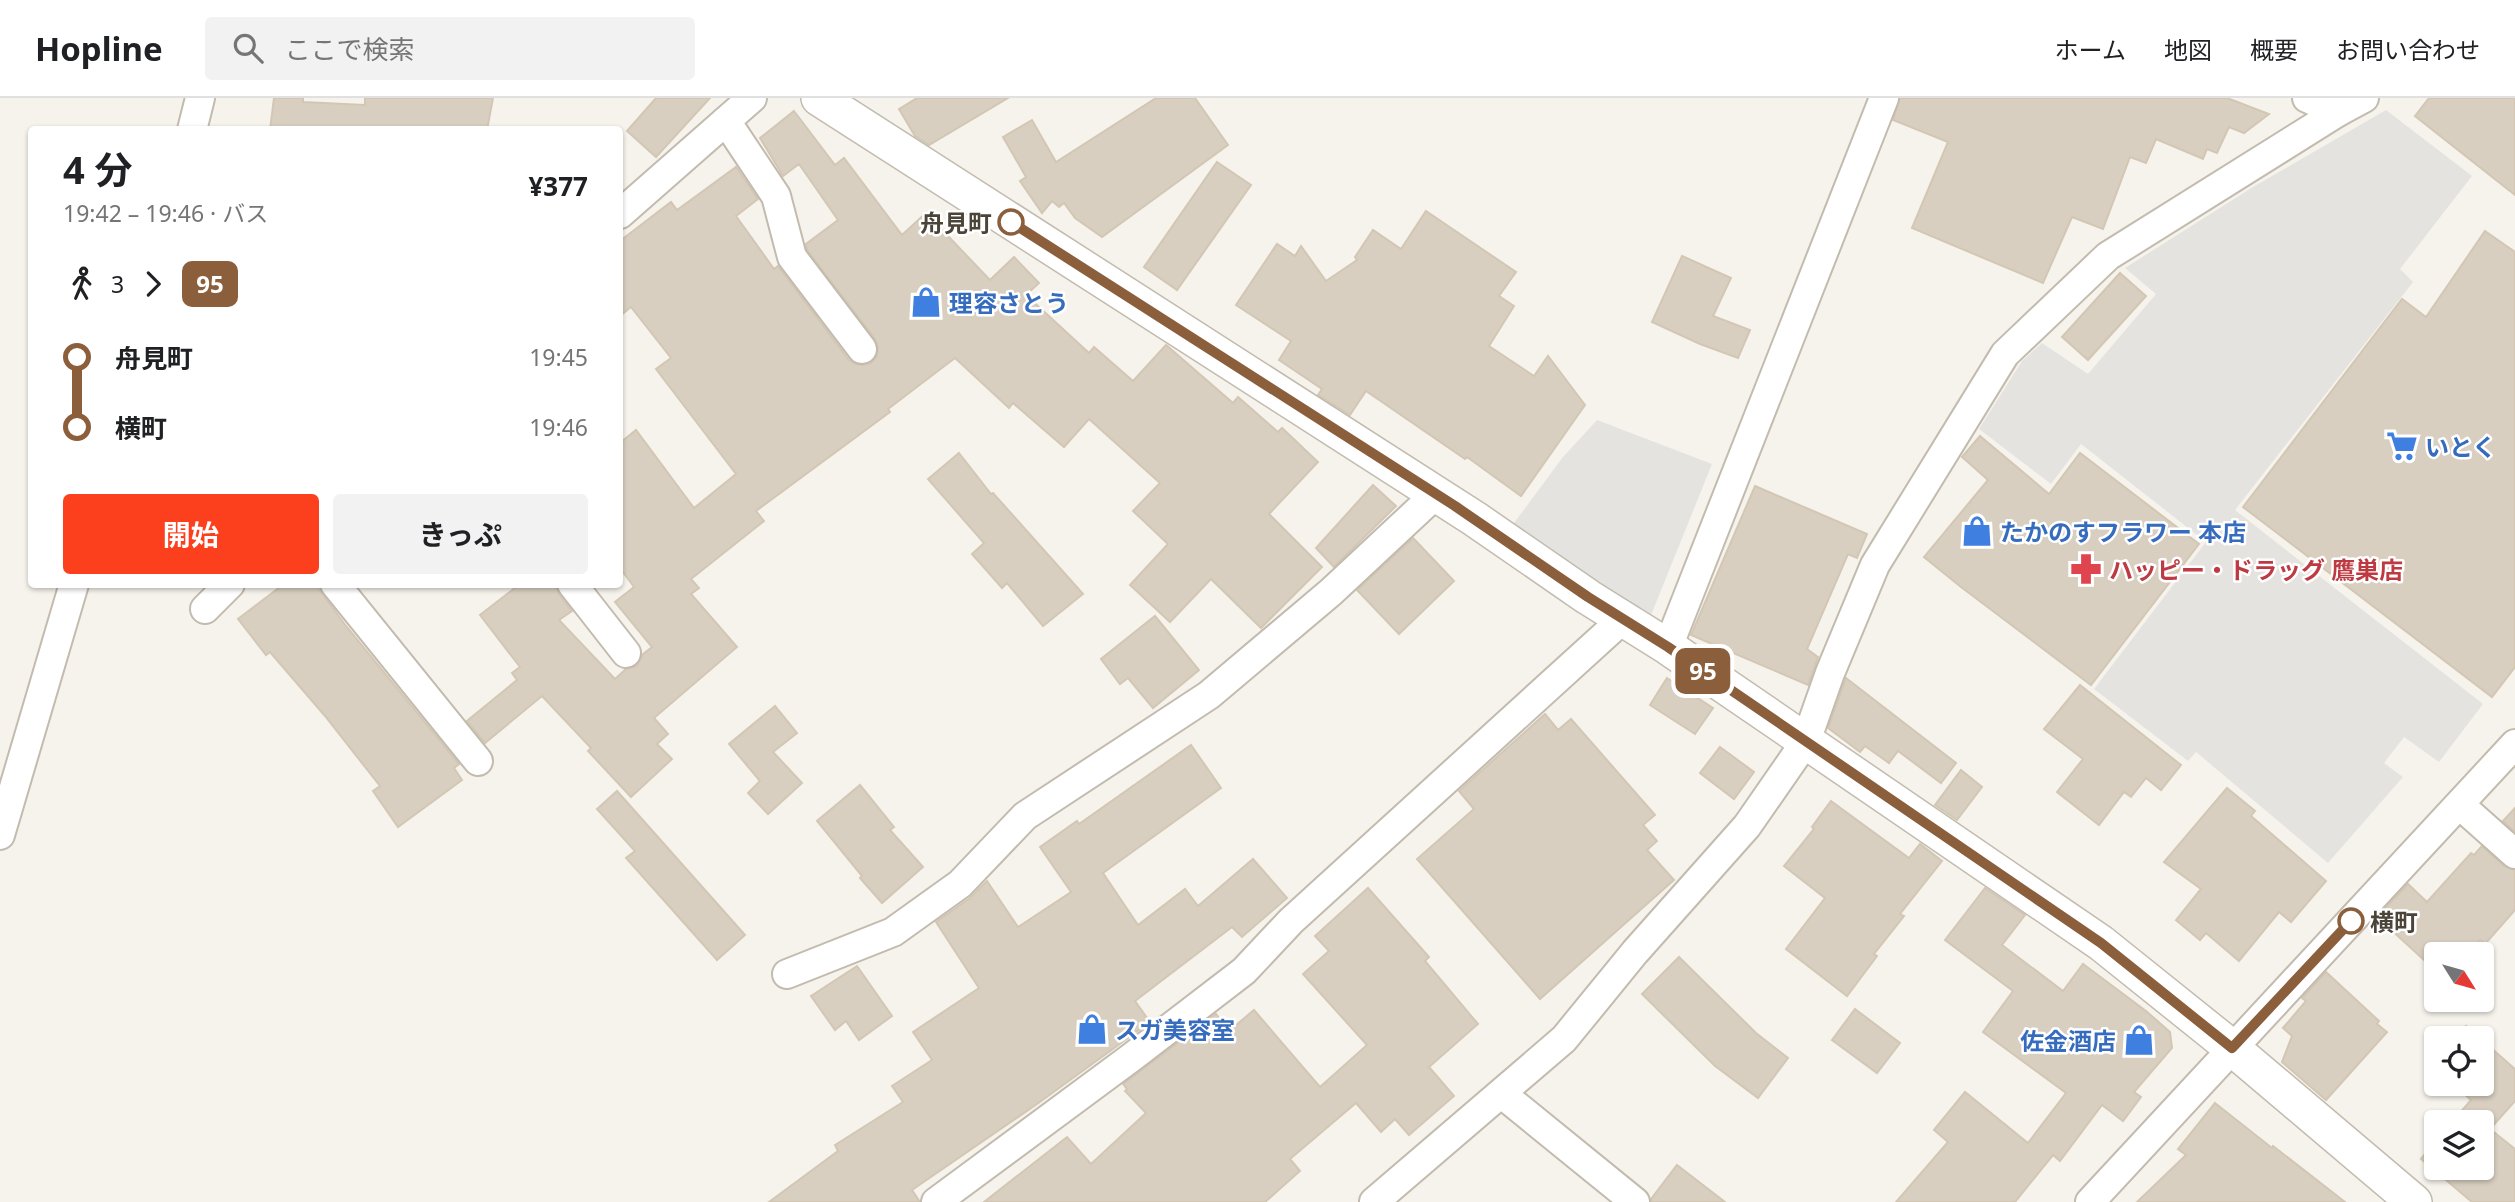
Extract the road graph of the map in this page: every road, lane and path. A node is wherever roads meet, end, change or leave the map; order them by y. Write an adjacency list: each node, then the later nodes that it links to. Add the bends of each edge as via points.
1 (200, 98): 9 (street)
2 (752, 98): 8 (street)
3 (819, 98): 12 (street)
4 (1884, 98): 19 (street)
5 (2307, 98): 7 (street)
6 (2364, 98): 7 (street)
7 (2338, 111): 21 (street, via 2108,256 2005,354 1875,565)
8 (726, 121): 10 (street); 11 (street, via 776,196 792,257)
9 (193, 126)
10 (623, 211)
11 (862, 349)
12 (1436, 494): 18 (street); 27 (street, via 1331,592 1209,695 1025,816 960,884 893,932)
13 (73, 588): 25 (street)
14 (226, 588): 17 (street)
15 (338, 588): 23 (street)
16 (575, 588): 20 (street)
17 (205, 609)
18 (1625, 618): 19 (street); 30 (street, via 1300,912 1244,971)
19 (1668, 647): 21 (street)
20 (626, 653)
21 (1806, 741): 28 (street, via 2101,943); 29 (street, via 1747,826 1564,1039)
22 (2515, 744): 24 (street)
23 (478, 761)
24 (2460, 805): 26 (street); 28 (street)
25 (0, 835)
26 (2515, 854)
27 (787, 975)
28 (2232, 1048): 33 (street); 34 (street)
29 (1502, 1094): 31 (street); 32 (street)
30 (953, 1197)
31 (1374, 1202)
32 (1635, 1202)
33 (2090, 1202)
34 (2414, 1202)

